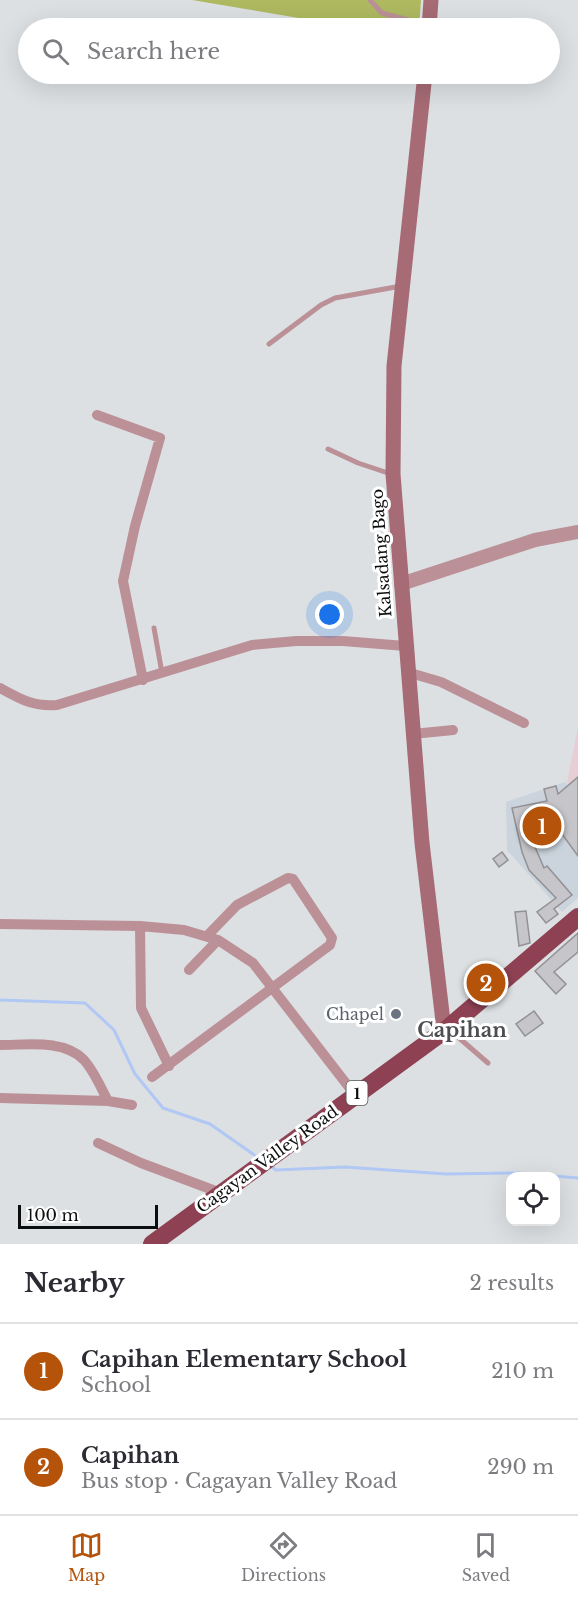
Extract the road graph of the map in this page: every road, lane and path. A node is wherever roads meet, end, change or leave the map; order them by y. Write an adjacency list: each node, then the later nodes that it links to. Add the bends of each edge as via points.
1 (370, 0): 3 (lane, via 382,13)
2 (430, 0): 4 (main road)
3 (399, 18)
4 (429, 18)
5 (424, 84): 6 (main road, Kalsadang Bago)
6 (401, 286): 7 (lane, via 335,298); 10 (main road, Kalsadang Bago, via 394,366)
7 (269, 344)
8 (96, 415): 17 (street, via 157,435 161,442 123,581)
9 (328, 449): 10 (lane)
10 (393, 474): 12 (main road, Kalsadang Bago)
11 (578, 532): 12 (street, via 535,540)
12 (401, 584): 14 (main road, Kalsadang Bago)
13 (154, 627): 16 (lane)
14 (405, 646): 15 (main road, Kalsadang Bago); 16 (street, via 343,641 252,645)
15 (407, 672): 19 (street, via 441,682); 21 (main road, Kalsadang Bago)
16 (162, 673): 17 (street)
17 (143, 680): 18 (street, via 41,706 26,703)
18 (0, 688)
19 (524, 723)
20 (453, 730): 21 (street)
21 (413, 734): 29 (main road, Kalsadang Bago, via 422,843)
22 (576, 922): 29 (highway, Cagayan Valley Road / 1)
23 (0, 924): 24 (street)
24 (140, 926): 25 (street); 32 (street, via 141,1008)
25 (207, 936): 26 (street); 28 (street, via 237,905 281,880 294,879 332,938 330,945)
26 (218, 940): 27 (street); 28 (street, via 253,963)
27 (189, 970)
28 (274, 988): 32 (street); 34 (street)
29 (446, 1029): 31 (lane); 34 (highway, Cagayan Valley Road / 1)
30 (0, 1045): 36 (street, via 59,1046 72,1050 86,1061)
31 (488, 1063)
32 (169, 1066): 33 (street)
33 (152, 1077)
34 (355, 1095): 39 (highway, Cagayan Valley Road / 1)
35 (0, 1098): 36 (street)
36 (108, 1101): 37 (street)
37 (132, 1105)
38 (98, 1143): 39 (street)
39 (221, 1193): 40 (highway, Cagayan Valley Road / 1)
40 (152, 1244)

